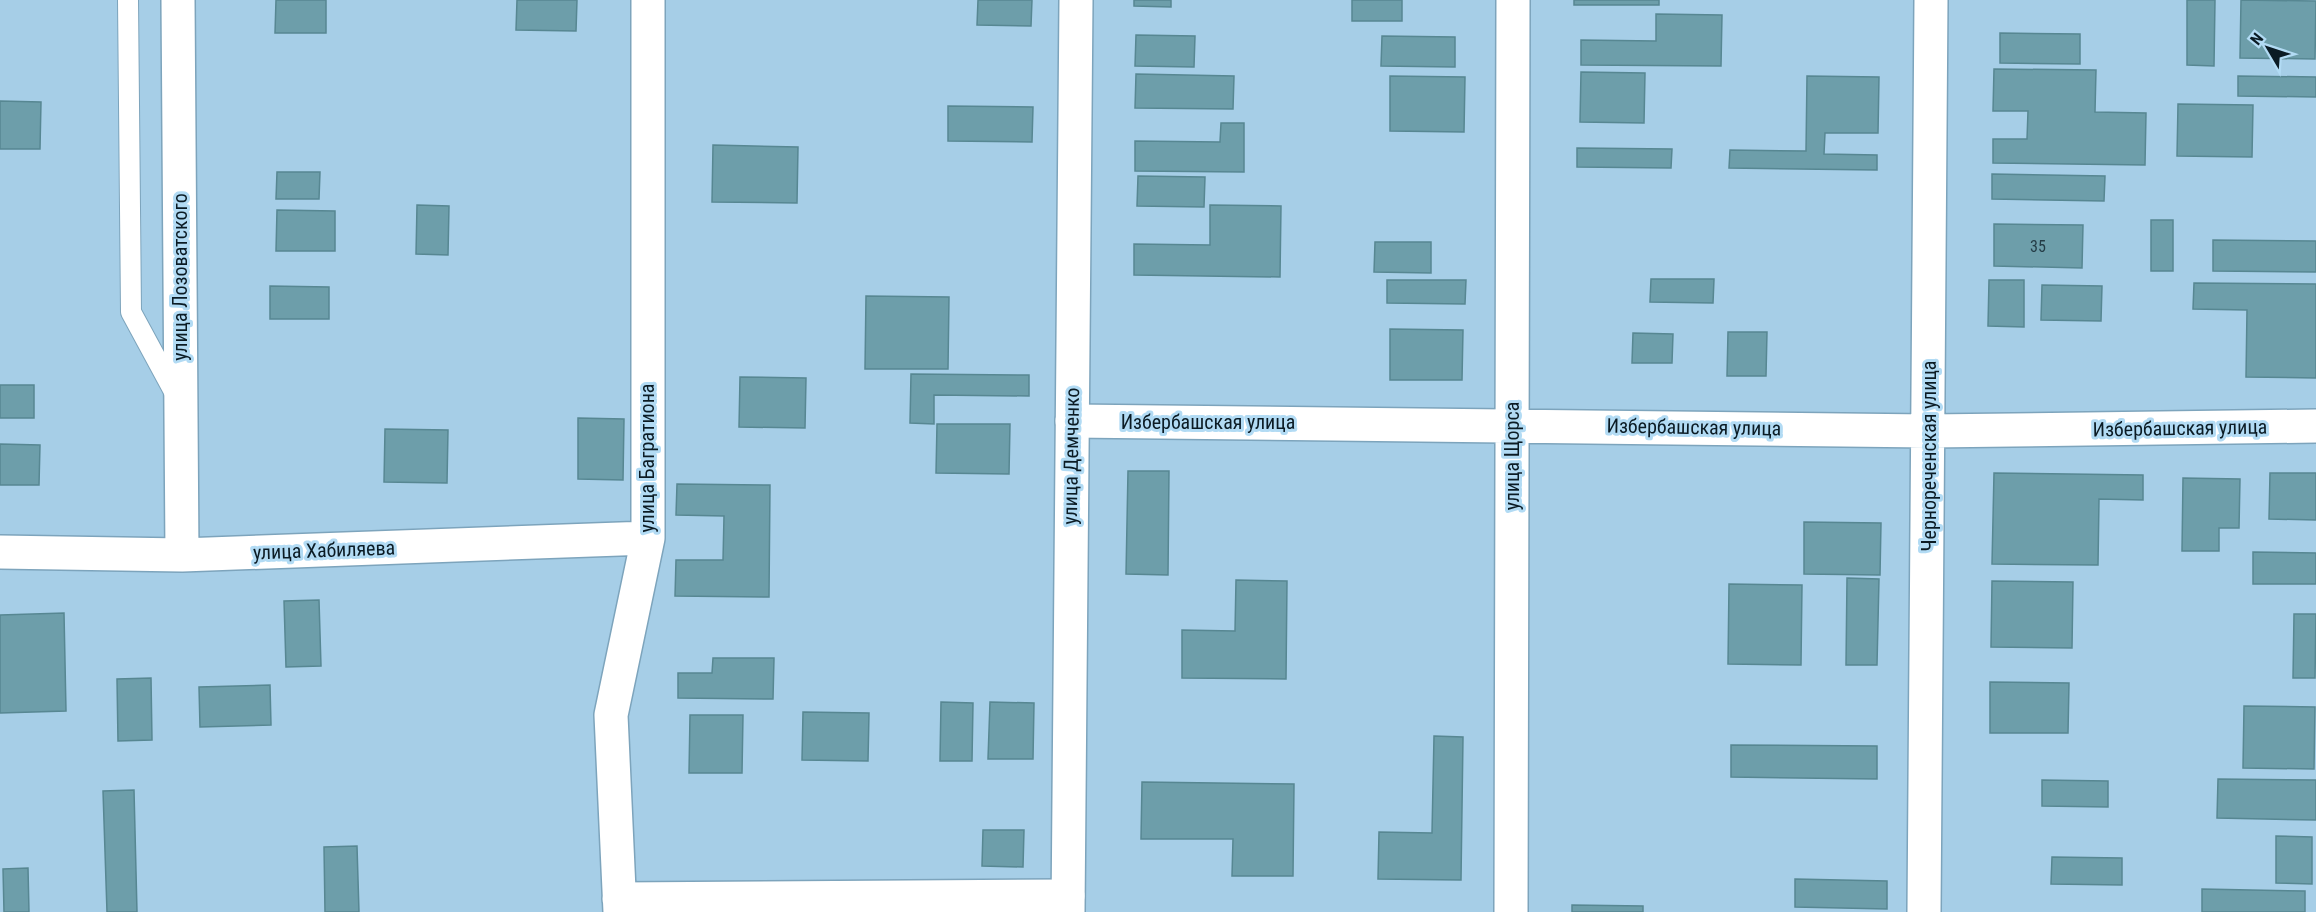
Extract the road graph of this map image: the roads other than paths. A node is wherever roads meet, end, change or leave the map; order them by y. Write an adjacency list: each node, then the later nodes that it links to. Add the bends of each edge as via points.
1 (128, 0): 7 (lane, via 131,312)
2 (178, 0): 7 (street, улица Лозоватского)
3 (648, 0): 12 (street, улица Багратиона)
4 (1076, 0): 8 (street, улица Демченко)
5 (1513, 0): 9 (street, улица Щорса)
6 (1931, 0): 11 (street, Чернореченская улица)
7 (181, 404): 14 (street, улица Лозоватского)
8 (1072, 421): 9 (street, Избербашская улица); 15 (street, улица Демченко)
9 (1512, 424): 11 (street, Избербашская улица); 17 (street, улица Щорса)
10 (2316, 426): 11 (street, Избербашская улица)
11 (1929, 430): 18 (street, Чернореченская улица)
12 (648, 538): 14 (street, улица Хабиляева); 16 (street, улица Багратиона, via 611,714)
13 (0, 552): 14 (street, улица Хабиляева)
14 (182, 555)
15 (1068, 904): 16 (street)
16 (620, 906)
17 (1511, 912)
18 (1924, 912)

